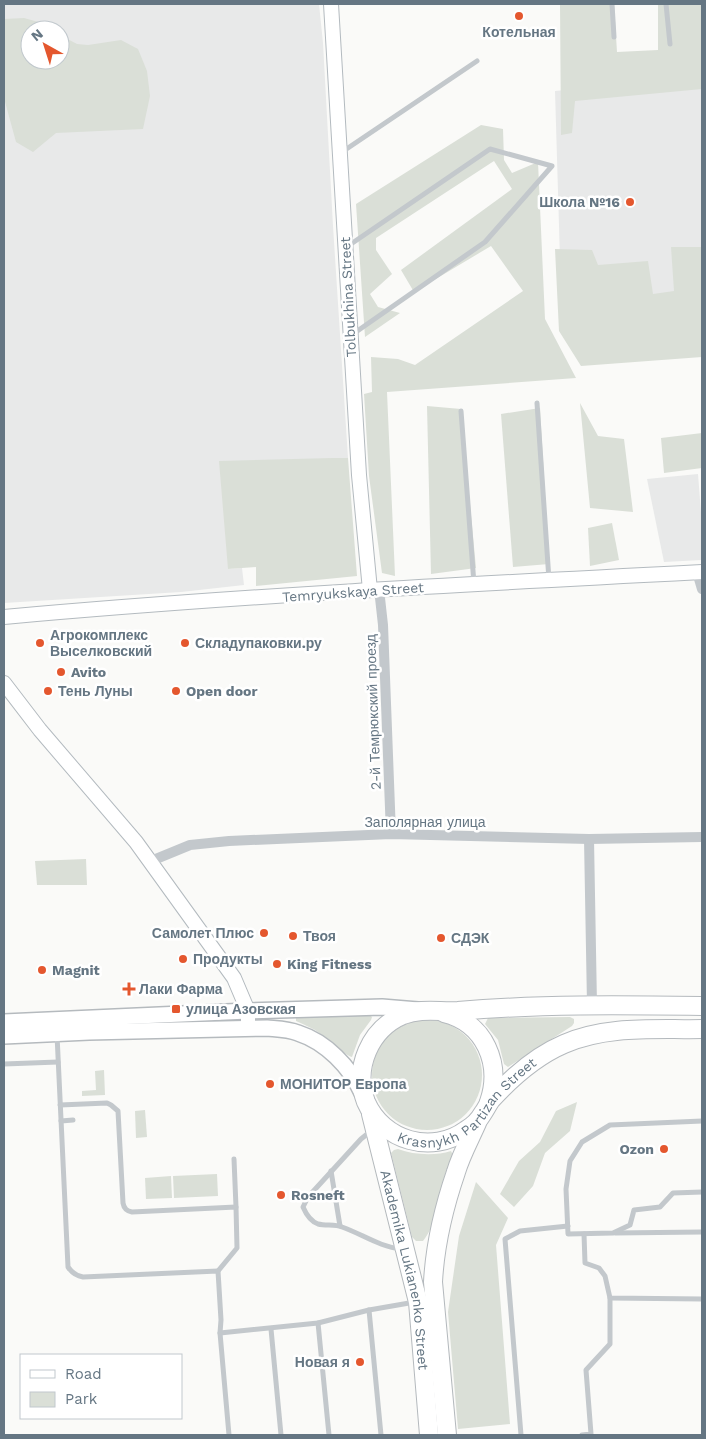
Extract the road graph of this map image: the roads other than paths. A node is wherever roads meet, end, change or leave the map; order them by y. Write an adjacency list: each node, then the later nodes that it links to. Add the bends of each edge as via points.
1 (331, 4): 7 (street, Tolbukhina Street)
2 (612, 4): 4 (lane)
3 (666, 4): 5 (lane)
4 (614, 37)
5 (670, 44)
6 (477, 61): 7 (lane)
7 (340, 154): 8 (street, Tolbukhina Street)
8 (346, 248): 9 (street, Tolbukhina Street); 9 (lane, via 490,149 552,166 485,242)
9 (351, 335): 16 (street, Tolbukhina Street, via 359,475)
10 (537, 403): 13 (lane)
11 (461, 411): 14 (lane)
12 (700, 572): 13 (street, Temryukskaya Street); 15 (street)
13 (549, 580): 14 (street, Temryukskaya Street)
14 (474, 584): 16 (street, Temryukskaya Street)
15 (702, 589)
16 (374, 590): 17 (street, Temryukskaya Street); 19 (street, 2-й Темрюкский проезд, via 383,625)
17 (4, 617)
18 (4, 683): 22 (street)
19 (391, 834): 21 (street, Заполярная улица); 22 (street, Заполярная улица, via 190,845)
20 (702, 837): 21 (street, Заполярная улица)
21 (589, 839): 23 (street)
22 (150, 861): 25 (street, via 234,978)
23 (592, 1005): 24 (highway); 26 (highway)
24 (702, 1006)
25 (248, 1011): 26 (main road, via 382,1007); 27 (main road); 28 (street)
26 (437, 1011): 34 (highway, via 470,1026 486,1046 494,1077); 35 (highway, via 414,1012 396,1018 373,1039 362,1068)
27 (4, 1022)
28 (248, 1028): 30 (main road, Krasnykh Partizan Street); 35 (main road, Krasnykh Partizan Street, via 285,1029 314,1040 350,1071)
29 (702, 1029): 34 (highway, Krasnykh Partizan Street, via 615,1030 580,1038 534,1062)
30 (57, 1033): 31 (main road, Krasnykh Partizan Street); 32 (lane)
31 (4, 1036)
32 (58, 1062): 33 (lane); 36 (lane)
33 (4, 1064)
34 (489, 1102): 37 (highway, Krasnykh Partizan Street)
35 (367, 1103): 37 (highway, Krasnykh Partizan Street, via 389,1131 424,1143 455,1137); 41 (highway, Akademika Lukianenko Street)
36 (60, 1105): 39 (lane); 45 (lane, via 107,1103 118,1112 122,1203 128,1211)
37 (480, 1118): 65 (highway, Akademika Lukianenko Street, via 456,1172 434,1265)
38 (73, 1120): 39 (lane)
39 (61, 1121): 52 (lane, via 67,1264 78,1277)
40 (702, 1121): 47 (lane, via 610,1125 582,1142 570,1160 566,1188)
41 (375, 1127): 43 (lane); 51 (highway, Akademika Lukianenko Street)
42 (234, 1159): 45 (lane)
43 (331, 1171): 46 (lane); 46 (lane, via 303,1207 308,1217 318,1224)
44 (702, 1192): 49 (lane, via 673,1193 660,1207 634,1210 630,1225)
45 (236, 1208): 52 (lane, via 237,1248)
46 (340, 1226): 51 (lane, via 393,1248)
47 (568, 1226): 50 (lane, via 568,1234); 66 (lane, via 520,1232 505,1240)
48 (702, 1232): 49 (lane)
49 (613, 1233): 50 (lane)
50 (584, 1234): 53 (lane, via 585,1263 599,1268)
51 (406, 1250): 55 (highway, Akademika Lukianenko Street)
52 (218, 1271): 59 (lane)
53 (610, 1298): 54 (lane); 68 (lane, via 610,1344 586,1370)
54 (702, 1299)
55 (418, 1302): 56 (lane); 64 (highway, Akademika Lukianenko Street)
56 (369, 1310): 57 (lane); 63 (lane)
57 (318, 1323): 58 (lane); 62 (lane)
58 (271, 1329): 59 (lane); 61 (lane)
59 (220, 1333): 60 (lane)
60 (229, 1435)
61 (281, 1435)
62 (328, 1435)
63 (381, 1435)
64 (429, 1435)
65 (447, 1435)
66 (522, 1435)
67 (582, 1435): 68 (lane)
68 (592, 1435)

